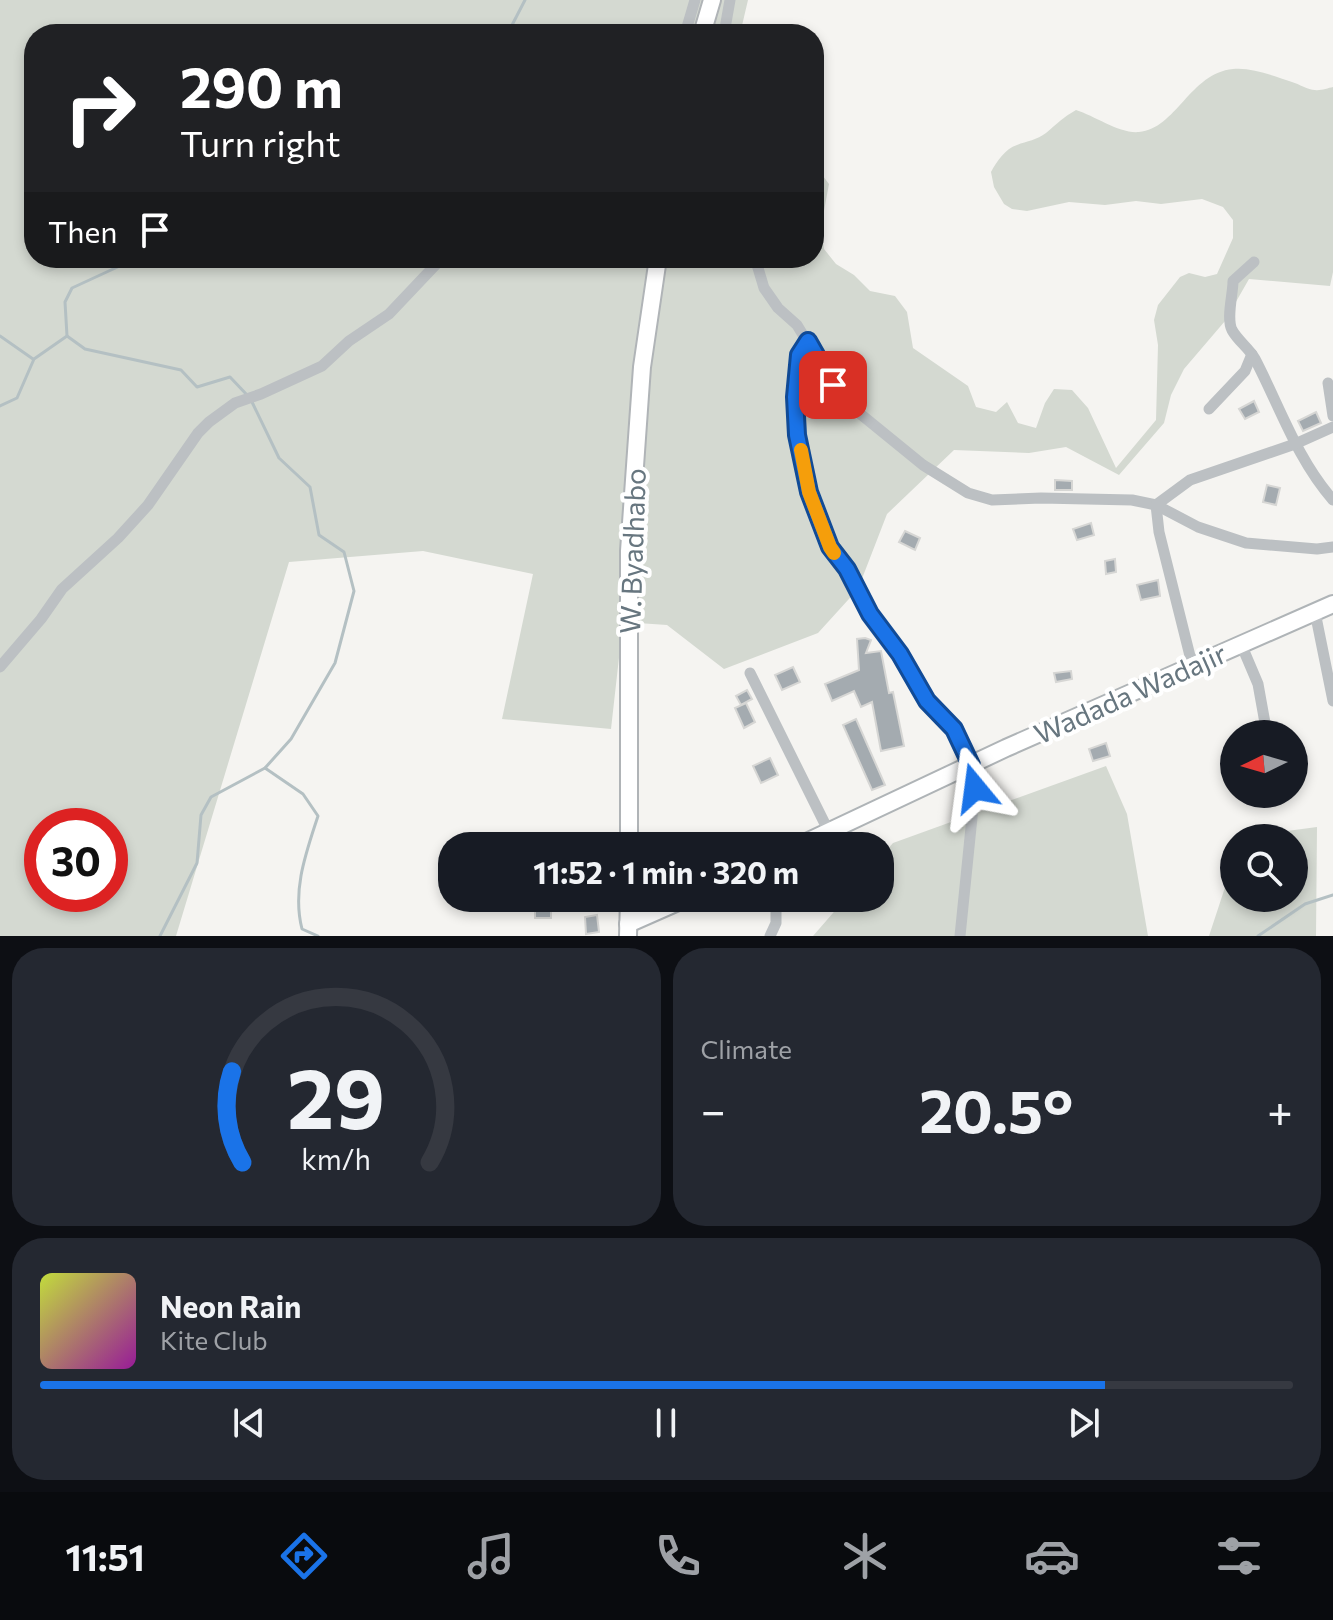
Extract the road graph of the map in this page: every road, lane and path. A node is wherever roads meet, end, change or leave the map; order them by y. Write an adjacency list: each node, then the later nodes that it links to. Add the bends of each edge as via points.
1 (695, 0): 4 (street)
2 (712, 0): 5 (street)
3 (730, 0): 6 (street)
4 (688, 24)
5 (705, 24)
6 (726, 24)
7 (1254, 262): 12 (street, via 1233,281 1230,323)
8 (433, 268): 25 (street, via 389,314 322,366 235,403 209,422 148,505 62,589)
9 (657, 268): 30 (street, W. Byadhabo, via 642,367 629,551)
10 (758, 268): 11 (street, via 764,288)
11 (808, 341): 19 (street, via 842,399 923,465 968,493 992,500 1092,498); 29 (street, via 799,355 797,435 809,492 830,547 927,701 954,729)
12 (1252, 354): 14 (street, via 1245,371); 17 (street)
13 (1328, 383): 15 (street)
14 (1209, 409)
15 (1333, 416)
16 (1333, 427): 17 (street)
17 (1295, 444): 18 (street); 19 (street, via 1190,480)
18 (1333, 500)
19 (1156, 505): 20 (street, via 1246,543); 24 (street)
20 (1333, 547)
21 (1333, 604): 22 (street, Wadada Wadajir)
22 (1315, 612): 23 (street, Wadada Wadajir); 27 (street)
23 (1241, 644): 24 (street, Wadada Wadajir); 28 (street, via 1258,684)
24 (1192, 664): 29 (street, Wadada Wadajir)
25 (0, 667)
26 (750, 673): 31 (street)
27 (1333, 701)
28 (1264, 720)
29 (971, 765): 31 (street, Wadada Wadajir); 36 (street, via 975,788)
30 (629, 832)
31 (829, 832)
32 (661, 912): 34 (street)
33 (776, 912): 35 (street)
34 (628, 930)
35 (770, 936)
36 (960, 936)

